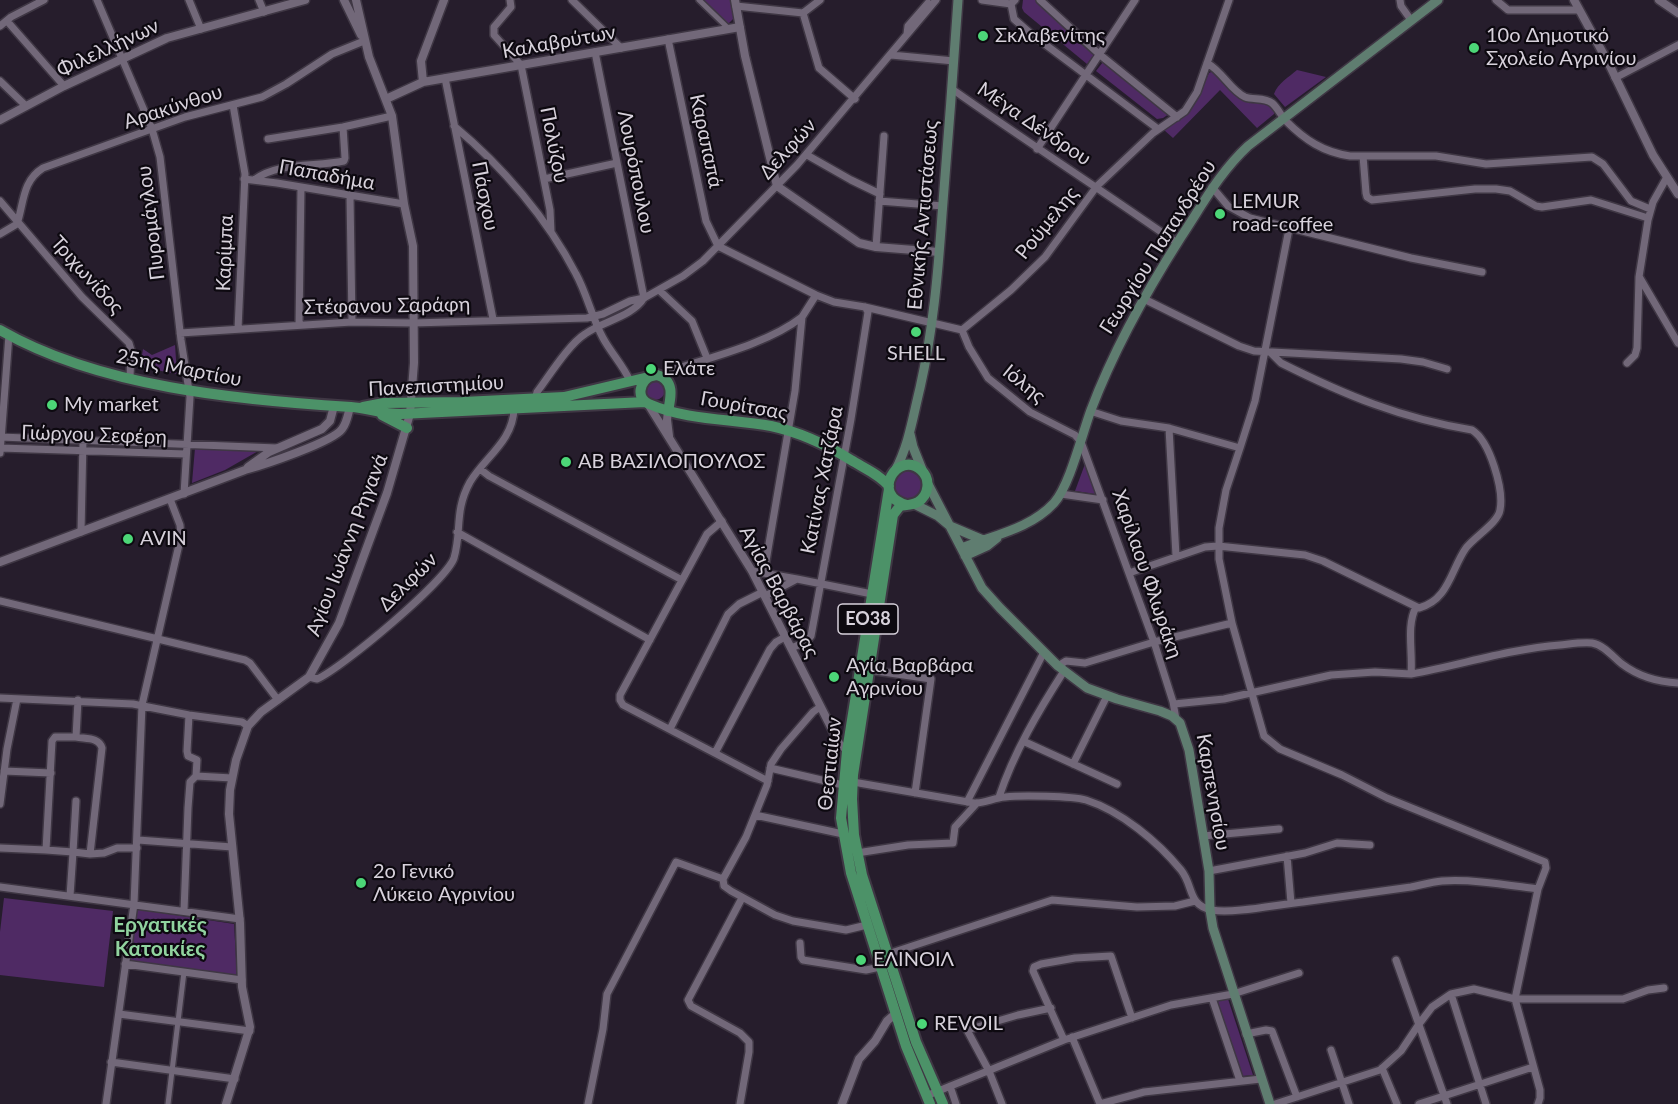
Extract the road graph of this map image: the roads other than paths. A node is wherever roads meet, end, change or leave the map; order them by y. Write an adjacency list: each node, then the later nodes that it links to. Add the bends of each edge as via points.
1 (44, 0): 32 (street)
2 (97, 0): 46 (street, Πυρομάγλου)
3 (189, 0): 35 (street)
4 (258, 0): 28 (street)
5 (305, 0): 28 (street, Φιλελλήνων)
6 (344, 0): 39 (street)
7 (356, 0): 45 (street, Αγίου Ιωάννη Ρηγανά)
8 (444, 0): 54 (street, via 420,61)
9 (510, 0): 49 (street, via 511,8 496,23 494,35)
10 (572, 0): 41 (street)
11 (699, 0): 36 (street)
12 (820, 0): 30 (street)
13 (930, 0): 37 (street, via 908,26)
14 (936, 0): 37 (street, Δελφών)
15 (958, 0): 47 (main road, Εθνικής Αντιστάσεως)
16 (982, 0): 25 (street)
17 (1040, 0): 43 (street)
18 (1135, 0): 43 (street)
19 (1229, 0): 48 (street)
20 (1400, 0): 31 (street)
21 (1438, 0): 31 (main road, Γεωργίου Παπανδρέου)
22 (1496, 0): 27 (street, via 1508,10)
23 (1574, 0): 27 (street)
24 (1659, 0): 29 (street)
25 (1013, 2): 50 (street, via 1014,19)
26 (735, 3): 30 (street); 34 (street)
27 (1579, 10): 52 (street)
28 (264, 12): 35 (street, Φιλελλήνων)
29 (1678, 13)
30 (803, 14): 58 (street, via 819,68)
31 (1412, 20): 63 (main road, Γεωργίου Παπανδρέου)
32 (7, 21): 33 (street); 55 (street)
33 (0, 27)
34 (740, 27): 36 (street, Καλαβρύτων); 79 (street)
35 (201, 28): 46 (street, Φιλελλήνων)
36 (729, 28): 38 (street, Καλαβρύτων)
37 (907, 34): 44 (street, Δελφών)
38 (668, 39): 41 (street, Καλαβρύτων); 96 (street, Καραπαπά, via 706,221)
39 (363, 41): 45 (street); 59 (street, Αρακύνθου, via 332,54 270,93)
40 (1678, 45): 52 (street)
41 (621, 48): 42 (street, Καλαβρύτων)
42 (595, 52): 49 (street, Καλαβρύτων); 74 (street, Λουρόπουλου)
43 (1099, 54): 50 (street); 62 (street)
44 (891, 55): 47 (street); 58 (street, Δελφών)
45 (369, 57): 57 (street, Αγίου Ιωάννη Ρηγανά)
46 (122, 58): 55 (street, Φιλελλήνων); 67 (street, Πυρομάγλου)
47 (954, 61): 56 (main road, Εθνικής Αντιστάσεως)
48 (1207, 63): 62 (street, via 1193,100); 63 (street, via 1243,96 1270,101)
49 (522, 65): 51 (street, Καλαβρύτων); 77 (street, Πολύζου)
50 (1085, 76): 68 (street); 71 (street)
51 (445, 78): 54 (street, Καλαβρύτων); 65 (street, Πάσχου)
52 (1615, 78): 75 (street)
53 (0, 81): 60 (street)
54 (423, 82): 57 (street, Καλαβρύτων)
55 (64, 86): 60 (street, Φιλελλήνων)
56 (952, 89): 71 (street, Μέγα Δένδρου); 88 (main road, Εθνικής Αντιστάσεως)
57 (386, 99): 61 (street, Αγίου Ιωάννη Ρηγανά)
58 (855, 99): 72 (street, Δελφών)
59 (233, 105): 67 (street, Αρακύνθου); 76 (street, Καρίμπα)
60 (26, 106): 64 (street, Φιλελλήνων)
61 (392, 116): 66 (street); 87 (street, Αγίου Ιωάννη Ρηγανά)
62 (1178, 117): 68 (street, Ρούμελης)
63 (1285, 119): 73 (street, via 1321,148); 82 (main road, Γεωργίου Παπανδρέου, via 1236,158)
64 (0, 120)
65 (454, 126): 93 (street, via 477,145); 109 (street, Πάσχου)
66 (343, 127): 70 (street); 78 (street, via 344,161 280,169)
67 (152, 129): 91 (street, Αρακύνθου, via 39,170 26,188); 118 (street, Πυρομάγλου, via 160,156)
68 (1156, 131): 80 (street, Ρούμελης)
69 (884, 136): 85 (street)
70 (268, 139)
71 (1037, 149): 80 (street, Μέγα Δένδρου)
72 (807, 155): 79 (street, Δελφών); 85 (street)
73 (1363, 156): 89 (street, via 1436,156 1486,164 1592,157 1603,164 1628,198); 90 (street, via 1366,193 1372,200 1497,189 1510,191 1536,206 1591,200)
74 (617, 163): 77 (street); 103 (street, Λουρόπουλου)
75 (1667, 177): 83 (street); 89 (street)
76 (244, 179): 78 (street, Παπαδήμα); 115 (street, Καρίμπα)
77 (544, 179): 93 (street, Πολύζου)
78 (254, 180): 81 (street, Παπαδήμα)
79 (777, 186): 96 (street, Δελφών); 97 (street, via 859,243)
80 (1097, 186): 95 (street, Μέγα Δένδρου); 116 (street, Ρούμελης, via 1046,256)
81 (301, 187): 84 (street, Παπαδήμα); 113 (street)
82 (1212, 187): 92 (street, via 1237,212); 95 (main road, Γεωργίου Παπανδρέου)
83 (1678, 194)
84 (350, 196): 87 (street, Παπαδήμα); 110 (street)
85 (879, 197): 88 (street); 97 (street)
86 (0, 201): 91 (street, Τριχωνίδος)
87 (404, 204): 111 (street, Αγίου Ιωάννη Ρηγανά, via 413,246)
88 (943, 206): 98 (main road, Εθνικής Αντιστάσεως)
89 (1650, 209): 90 (street)
90 (1648, 218): 100 (street)
91 (18, 221): 94 (street); 127 (street, Τριχωνίδος, via 82,297 130,345)
92 (1289, 229): 99 (street); 121 (street)
93 (551, 232): 106 (street)
94 (0, 234)
95 (1177, 243): 104 (main road, Γεωργίου Παπανδρέου)
96 (718, 246): 101 (street, Δελφών, via 688,273); 102 (street)
97 (876, 247): 98 (street)
98 (939, 252): 112 (main road, Εθνικής Αντιστάσεως)
99 (1482, 272)
100 (1640, 277): 120 (street); 124 (street, via 1637,348)
101 (659, 290): 103 (street, Δελφών); 123 (street, via 692,321)
102 (816, 295): 105 (street); 107 (street)
103 (644, 298): 106 (street, Δελφών); 114 (street, Δελφών, via 634,308)
104 (1144, 299): 121 (street, via 1239,346); 139 (main road, Γεωργίου Παπανδρέου, via 1120,340)
105 (865, 307): 112 (street); 156 (street, Κατίνας Χατζάρα, via 868,312)
106 (595, 317): 108 (street, Στέφανου Σαράφη); 114 (street)
107 (802, 317): 123 (street, via 765,337); 143 (street)
108 (578, 318): 109 (street, Στέφανου Σαράφη); 119 (street, via 588,326)
109 (493, 320): 111 (street, Στέφανου Σαράφη)
110 (352, 322): 111 (street, Στέφανου Σαράφη); 113 (street, Στέφανου Σαράφη)
111 (414, 323): 137 (street, Αγίου Ιωάννη Ρηγανά)
112 (932, 324): 116 (street); 144 (main road, Εθνικής Αντιστάσεως)
113 (299, 325): 115 (street, Στέφανου Σαράφη)
114 (598, 327): 119 (street, Δελφών); 128 (street)
115 (238, 329): 118 (street, Στέφανου Σαράφη)
116 (962, 330): 148 (street, Ιόλης, via 988,378 1030,412 1075,435)
117 (5, 332): 122 (street); 127 (main road, 25ης Μαρτίου, via 53,355)
118 (180, 333): 129 (street, Πυρομάγλου)
119 (584, 334): 132 (street, Δελφών, via 542,386)
120 (1678, 343)
121 (1268, 353): 125 (street, via 1401,358); 152 (street); 186 (street, via 1362,401 1413,418 1472,430 1485,442 1496,471 1499,513 1466,548 1446,588 1426,605)
122 (4, 356): 145 (street)
123 (707, 358): 126 (street)
124 (1627, 363)
125 (1448, 369)
126 (657, 376): 128 (main road, Πανεπιστημίου); 130 (main road, via 670,384); 134 (main road, via 646,378 641,387 640,392)
127 (130, 378): 129 (main road, 25ης Μαρτίου)
128 (630, 381): 131 (main road); 132 (main road, Πανεπιστημίου)
129 (189, 390): 135 (main road, 25ης Μαρτίου, via 261,401); 149 (street, Πυρομάγλου)
130 (671, 394): 134 (main road, via 665,402); 138 (main road)
131 (630, 402): 132 (main road, Πανεπιστημίου); 134 (main road, Πανεπιστημίου)
132 (535, 403): 133 (main road, Πανεπιστημίου)
133 (513, 404): 137 (main road, Πανεπιστημίου); 158 (street, Δελφών, via 510,430)
134 (649, 404): 138 (main road, Γουρίτσας); 147 (street, Αγίας Βαρβάρας)
135 (334, 406): 136 (main road, 25ης Μαρτίου); 151 (street, Πανεπιστημίου, via 330,422 322,429)
136 (355, 407): 137 (main road, Πανεπιστημίου, via 384,403); 140 (main road, Πανεπιστημίου); 157 (street, Πανεπιστημίου, via 334,436)
137 (411, 409): 140 (main road, Πανεπιστημίου); 141 (street, Αγίου Ιωάννη Ρηγανά)
138 (668, 411): 143 (main road, Γουρίτσας); 147 (street, Αγίας Βαρβάρας)
139 (1090, 411): 142 (street, via 1121,421); 148 (main road, Γεωργίου Παπανδρέου)
140 (379, 413): 141 (main road)
141 (407, 428): 197 (street, Αγίου Ιωάννη Ρηγανά, via 344,611)
142 (1169, 428): 152 (street); 175 (street)
143 (787, 430): 156 (main road, Γουρίτσας); 178 (street)
144 (910, 432): 159 (main road, Εθνικής Αντιστάσεως); 160 (main road, Εθνικής Αντιστάσεως)
145 (1, 436): 146 (street, Γιώργου Σεφέρη); 150 (street)
146 (83, 440): 149 (street, Γιώργου Σεφέρη); 153 (street)
147 (670, 442): 167 (street, Αγίας Βαρβάρας)
148 (1080, 442): 163 (main road, Γεωργίου Παπανδρέου); 165 (street, Χαρίλαου Φλωράκη)
149 (187, 444): 151 (street, Γιώργου Σεφέρη); 155 (street, Πυρομάγλου)
150 (0, 448): 153 (street, Γιώργου Σεφέρη); 154 (street)
151 (277, 448): 157 (street, Πανεπιστημίου)
152 (1240, 448): 173 (street, via 1226,490)
153 (83, 451): 155 (street, Γιώργου Σεφέρη); 169 (street)
154 (0, 453)
155 (186, 454): 162 (street, Πυρομάγλου)
156 (843, 455): 160 (main road, Γουρίτσας); 182 (street, Κατίνας Χατζάρα)
157 (245, 470): 162 (street, Πανεπιστημίου)
158 (480, 470): 170 (street, Δελφών, via 462,499); 181 (street)
159 (923, 472): 160 (main road, via 912,465 900,467); 161 (main road)
160 (891, 480): 166 (main road, via 895,500); 184 (main road, Θεστιαίων / ΕΟ38)
161 (928, 484): 166 (main road, ΕΟ38, via 925,496); 168 (main road, Καρπενησίου)
162 (184, 494): 164 (street, Πανεπιστημίου)
163 (1061, 494): 165 (street); 171 (main road, Γεωργίου Παπανδρέου, via 1041,516)
164 (170, 499): 169 (street, Πανεπιστημίου); 189 (street, via 181,536)
165 (1103, 500): 179 (street, Χαρίλαου Φλωράκη)
166 (911, 504): 168 (main road, Καρπενησίου); 195 (main road, Θεστιαίων / ΕΟ38, via 900,506 893,515)
167 (722, 522): 177 (street, Αγίας Βαρβάρας); 181 (street, via 707,534)
168 (950, 526): 172 (main road); 174 (main road, Καρπενησίου)
169 (81, 532): 176 (street, Πανεπιστημίου)
170 (457, 532): 190 (street); 197 (street, Δελφών, via 452,562 434,585 338,667 317,679)
171 (1002, 534): 172 (main road); 174 (main road, via 987,546)
172 (983, 540): 174 (main road)
173 (1218, 546): 175 (street); 186 (street, via 1305,555); 187 (street)
174 (964, 552): 193 (main road, Καρπενησίου, via 982,588)
175 (1176, 556): 179 (street)
176 (0, 562)
177 (752, 571): 178 (street); 183 (street, Αγίας Βαρβάρας)
178 (764, 573): 180 (street)
179 (1130, 573): 191 (street, Χαρίλαου Φλωράκη)
180 (797, 579): 182 (street); 183 (street)
181 (682, 580): 190 (street)
182 (820, 583): 184 (street); 192 (street, Κατίνας Χατζάρα, via 811,636)
183 (764, 594): 188 (street, Αγίας Βαρβάρας); 211 (street, via 739,604 728,614)
184 (872, 594): 214 (main road, Θεστιαίων / ΕΟ38)
185 (0, 601): 189 (street)
186 (1416, 607): 196 (street, via 1410,622)
187 (1232, 623): 191 (street); 199 (street)
188 (785, 637): 192 (street, Αγίας Βαρβάρας); 215 (street, via 770,649)
189 (158, 639): 204 (street, via 245,660); 206 (street)
190 (650, 640): 211 (street, via 620,700)
191 (1154, 642): 194 (street, via 1084,663 1066,661); 205 (street, Χαρίλαου Φλωράκη)
192 (791, 648): 207 (street, Αγίας Βαρβάρας)
193 (1044, 652): 194 (main road, Καρπενησίου); 228 (street)
194 (1061, 669): 200 (main road, Καρπενησίου, via 1080,684); 213 (street)
195 (869, 670): 214 (main road, Θεστιαίων / ΕΟ38); 225 (street, via 931,679)
196 (1411, 674): 198 (street, via 1528,649 1589,643 1599,645 1645,676); 199 (street, via 1331,675)
197 (309, 677): 204 (street, Αγίου Ιωάννη Ρηγανά)
198 (1678, 683)
199 (1251, 693): 205 (street); 248 (street, via 1260,726 1271,743 1387,798 1545,862)
200 (1107, 696): 209 (main road, Καρπενησίου); 216 (street)
201 (0, 698): 202 (street)
202 (17, 699): 203 (street); 218 (street)
203 (78, 700): 206 (street); 212 (street)
204 (278, 700): 210 (street, Αγίου Ιωάννη Ρηγανά)
205 (1174, 704): 209 (street, Χαρίλαου Φλωράκη)
206 (142, 705): 208 (street); 235 (street)
207 (820, 707): 214 (street, Αγίας Βαρβάρας, via 840,745); 217 (street, via 781,749)
208 (189, 715): 210 (street); 220 (street, via 186,751 197,759)
209 (1176, 719): 234 (main road, Καρπενησίου, via 1186,736)
210 (248, 726): 221 (street, Αγίου Ιωάννη Ρηγανά)
211 (670, 729): 215 (street)
212 (76, 737): 219 (street, via 53,739); 243 (street, via 96,740 102,747)
213 (1023, 741): 216 (street); 226 (street)
214 (852, 752): 223 (main road, Θεστιαίων / ΕΟ38)
215 (715, 753): 222 (street)
216 (1073, 764): 224 (street)
217 (770, 768): 222 (street); 223 (street)
218 (4, 771): 219 (street); 230 (street)
219 (51, 773): 240 (street)
220 (196, 776): 221 (street); 236 (street, via 190,782)
221 (232, 778): 238 (street, Αγίου Ιωάννη Ρηγανά)
222 (768, 781): 231 (street)
223 (848, 784): 225 (street); 233 (main road, Θεστιαίων / ΕΟ38, via 841,818); 242 (main road, Θεστιαίων / ΕΟ38)
224 (1117, 784)
225 (915, 793): 228 (street)
226 (999, 797): 229 (street); 251 (street, via 1076,798 1113,813 1139,830 1179,868)
227 (76, 801): 241 (street)
228 (967, 802): 229 (street)
229 (977, 803): 242 (street, via 955,828 953,843)
230 (0, 804)
231 (755, 815): 233 (street); 246 (street)
232 (1279, 829): 234 (street)
233 (843, 834): 257 (main road, Θεστιαίων / ΕΟ38)
234 (1203, 836): 245 (main road, Καρπενησίου)
235 (137, 844): 236 (street); 243 (street); 253 (street)
236 (186, 844): 238 (street); 255 (street)
237 (1370, 845): 244 (street, via 1337,843)
238 (232, 847): 256 (street, Αγίου Ιωάννη Ρηγανά)
239 (0, 848): 240 (street)
240 (46, 850): 241 (street)
241 (73, 852): 243 (street); 249 (street)
242 (857, 853): 259 (main road, Θεστιαίων / ΕΟ38)
243 (90, 854)
244 (1287, 856): 245 (street); 252 (street)
245 (1209, 871): 254 (main road, Καρπενησίου)
246 (723, 879): 250 (street, via 726,888); 301 (street, via 676,862 607,994)
247 (0, 887): 249 (street)
248 (1538, 889): 252 (street, via 1441,882); 269 (street)
249 (70, 896): 253 (street)
250 (742, 898): 257 (street, via 792,921 846,930); 302 (street, via 688,1000 691,1006 749,1042)
251 (1195, 901): 254 (street); 259 (street, via 1137,907 1052,900)
252 (1291, 903): 254 (street)
253 (134, 904): 255 (street); 261 (street)
254 (1210, 910): 266 (main road, Καρπενησίου)
255 (184, 911): 256 (street)
256 (240, 919): 264 (street, Αγίου Ιωάννη Ρηγανά)
257 (867, 925): 259 (main road, Θεστιαίων / ΕΟ38)
258 (800, 943): 259 (street, via 803,960 866,970)
259 (882, 960): 272 (main road, Θεστιαίων / ΕΟ38); 280 (main road, Θεστιαίων / ΕΟ38)
260 (1396, 960): 275 (street)
261 (125, 964): 262 (street); 271 (street)
262 (184, 972): 264 (street); 274 (street)
263 (1299, 973): 266 (street)
264 (242, 980): 276 (street, Αγίου Ιωάννη Ρηγανά)
265 (1664, 988): 269 (street, via 1623,999)
266 (1233, 994): 268 (street); 277 (main road, Καρπενησίου)
267 (1451, 994): 269 (street, via 1477,989); 275 (street, via 1435,1004); 291 (street)
268 (1212, 998): 273 (street, via 1171,1005); 289 (street)
269 (1515, 999): 283 (street)
270 (1051, 1008): 273 (street, via 1034,967 1108,955 1113,958); 279 (street); 286 (street, via 967,1030)
271 (119, 1014): 274 (street); 282 (street)
272 (895, 1014): 280 (main road, Θεστιαίων / ΕΟ38); 303 (street, via 859,1059)
273 (1132, 1018): 278 (street)
274 (177, 1022): 276 (street); 285 (street)
275 (1419, 1024): 284 (street, via 1401,1051); 294 (street)
276 (250, 1031): 287 (street, Αγίου Ιωάννη Ρηγανά)
277 (1246, 1034): 288 (main road, Καρπενησίου); 296 (street, via 1272,1031)
278 (1072, 1037): 279 (street); 307 (street)
279 (1064, 1040): 286 (street)
280 (911, 1044): 293 (main road, Θεστιαίων / ΕΟ38); 297 (main road, Θεστιαίων / ΕΟ38)
281 (1331, 1050): 290 (street)
282 (111, 1062): 285 (street); 298 (street)
283 (1533, 1067): 291 (street); 316 (street, via 1541,1094)
284 (1382, 1068): 290 (street); 312 (street)
285 (172, 1070): 287 (street); 299 (street)
286 (989, 1071): 292 (street); 306 (street)
287 (234, 1079): 300 (street, Αγίου Ιωάννη Ρηγανά)
288 (1261, 1079): 289 (street); 309 (main road, Καρπενησίου)
289 (1240, 1082): 295 (street)
290 (1342, 1082): 296 (street); 311 (street)
291 (1479, 1084): 294 (street); 315 (street)
292 (950, 1086): 293 (street); 305 (street)
293 (937, 1091): 297 (street); 304 (main road, Θεστιαίων / ΕΟ38)
294 (1444, 1095): 313 (street); 314 (street)
295 (1126, 1096): 307 (street); 308 (street)
296 (1297, 1097): 310 (street)
297 (928, 1100)
298 (106, 1104)
299 (168, 1104)
300 (226, 1104)
301 (588, 1104)
302 (740, 1104)
303 (842, 1104)
304 (943, 1104)
305 (956, 1104)
306 (1002, 1104)
307 (1100, 1104)
308 (1131, 1104)
309 (1270, 1104)
310 (1275, 1104)
311 (1349, 1104)
312 (1397, 1104)
313 (1419, 1104)
314 (1447, 1104)
315 (1486, 1104)
316 (1538, 1104)

